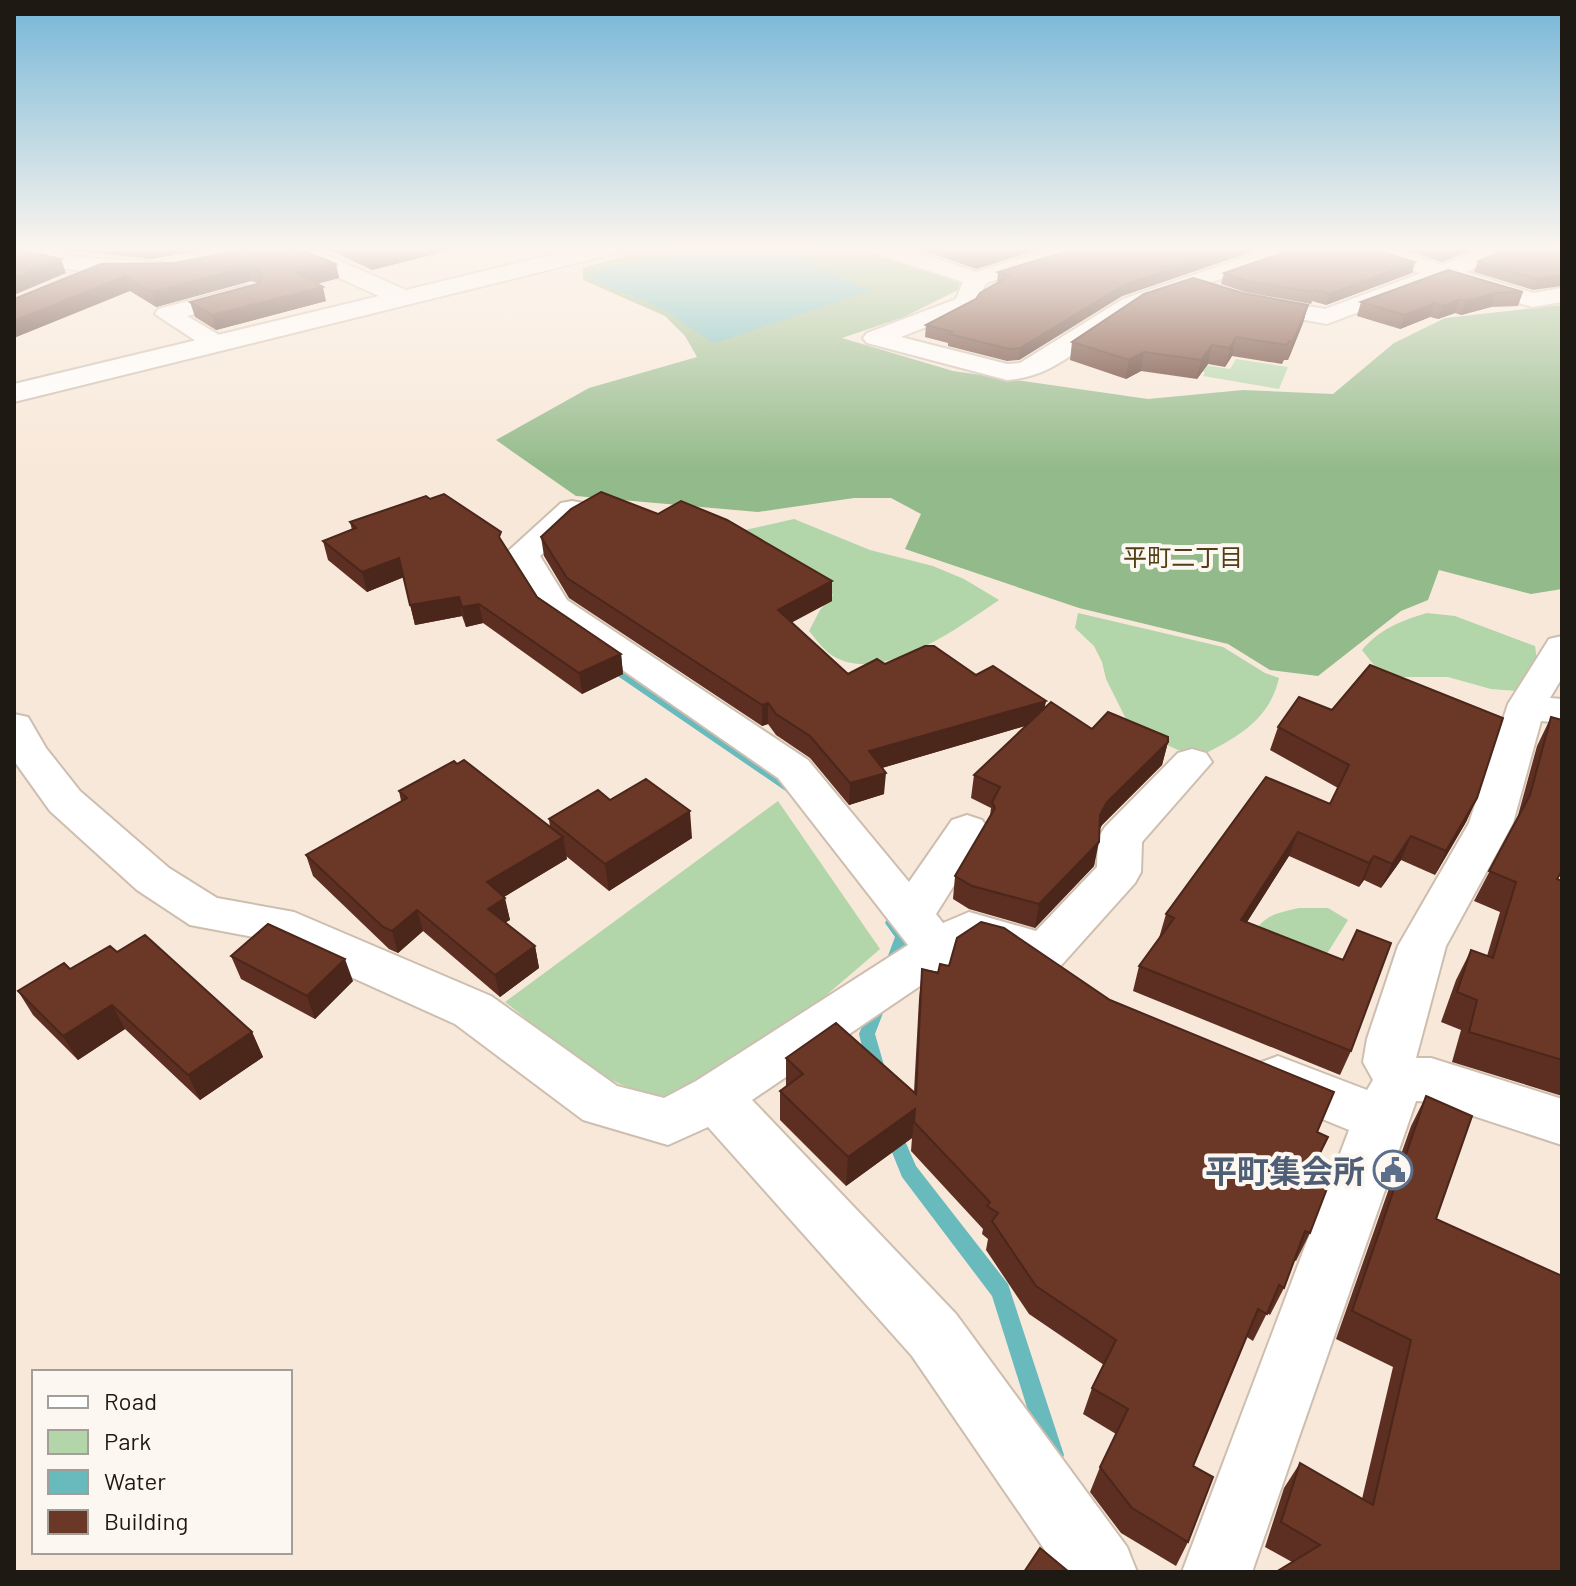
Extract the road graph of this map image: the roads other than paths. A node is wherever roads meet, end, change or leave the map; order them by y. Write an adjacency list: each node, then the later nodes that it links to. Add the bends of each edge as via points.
1 (179, 321): 5 (street)
2 (310, 321): 5 (street)
3 (920, 321): 4 (street, via 876,338 1007,372 1040,365)
4 (1106, 321)
5 (217, 344): 6 (street)
6 (14, 393)
7 (572, 510): 13 (street, via 522,554 554,607 793,769)
8 (1562, 647): 9 (street)
9 (1544, 710): 16 (street, via 1491,823 1422,946 1393,1039)
10 (14, 726): 15 (street, via 65,801 153,879 206,913 277,924 473,1010 602,1104 668,1122)
11 (1192, 762): 13 (street, via 1120,838 1119,872 1057,969 1016,941 969,929)
12 (967, 830): 13 (street)
13 (925, 941): 15 (street, via 845,1012)
14 (1236, 1061): 16 (street)
15 (715, 1097): 18 (street, via 934,1335)
16 (1390, 1099): 17 (street, via 1431,1080); 19 (street)
17 (1562, 1122)
18 (1102, 1572)
19 (1217, 1572)

